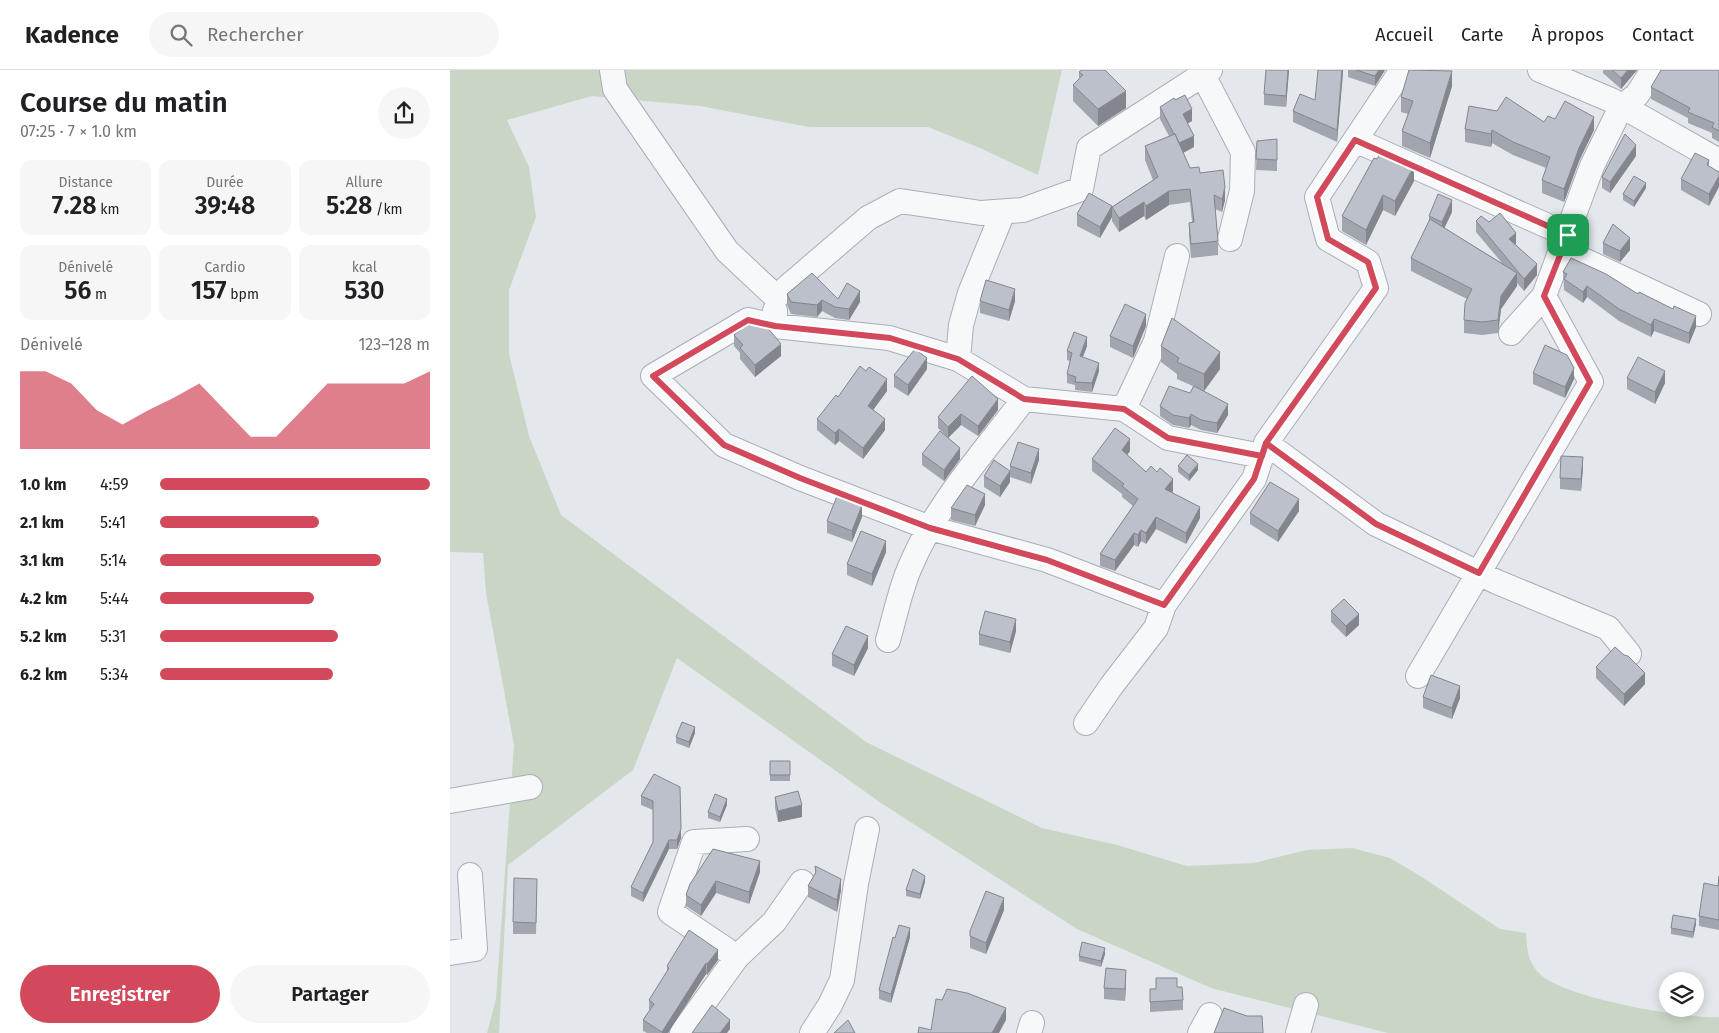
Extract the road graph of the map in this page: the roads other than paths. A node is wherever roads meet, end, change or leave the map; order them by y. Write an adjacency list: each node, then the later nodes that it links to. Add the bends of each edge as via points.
1 (612, 70): 14 (street, via 615,89 727,251)
2 (1402, 70): 7 (street)
3 (1540, 70): 6 (street, via 1566,79)
4 (1653, 70): 6 (street, via 1637,95)
5 (1207, 72): 9 (street, via 1090,148 1081,188 1023,210); 10 (street, via 1243,152 1242,191)
6 (1621, 107): 8 (street); 11 (street, via 1592,166)
7 (1355, 140): 11 (street); 21 (street, via 1317,197 1328,239 1368,262 1376,288)
8 (1719, 161)
9 (1003, 212): 14 (street, via 981,213 900,201 868,218); 18 (street, via 970,293 961,325)
10 (1230, 239)
11 (1565, 243): 13 (street); 15 (street)
12 (1177, 256): 20 (street, via 1156,341)
13 (1544, 296): 17 (street); 23 (street, via 1590,382)
14 (776, 297): 16 (street)
15 (1698, 314)
16 (775, 326): 18 (street, via 890,338); 22 (street, via 748,320 653,376 724,445)
17 (1511, 333)
18 (958, 359): 19 (street)
19 (1024, 399): 20 (street); 22 (street)
20 (1124, 409): 21 (street, via 1168,438)
21 (1264, 449): 23 (street, via 1376,524); 24 (street, via 1254,479)
22 (930, 528): 24 (street, via 1047,560); 25 (street, via 910,567)
23 (1479, 573): 26 (street, via 1608,628); 27 (street)
24 (1164, 605): 28 (street, via 1156,628)
25 (888, 640)
26 (1629, 654)
27 (1418, 676)
28 (1086, 723)
29 (530, 787): 30 (street)
30 (450, 801)
31 (867, 829): 39 (street, via 842,980)
32 (747, 839): 36 (street, via 694,842 670,912)
33 (470, 876): 35 (street, via 475,949)
34 (802, 882): 36 (street, via 774,922)
35 (450, 953)
36 (737, 957): 38 (street)
37 (1306, 1004): 40 (street)
38 (682, 1033)
39 (812, 1033)
40 (1298, 1033)

